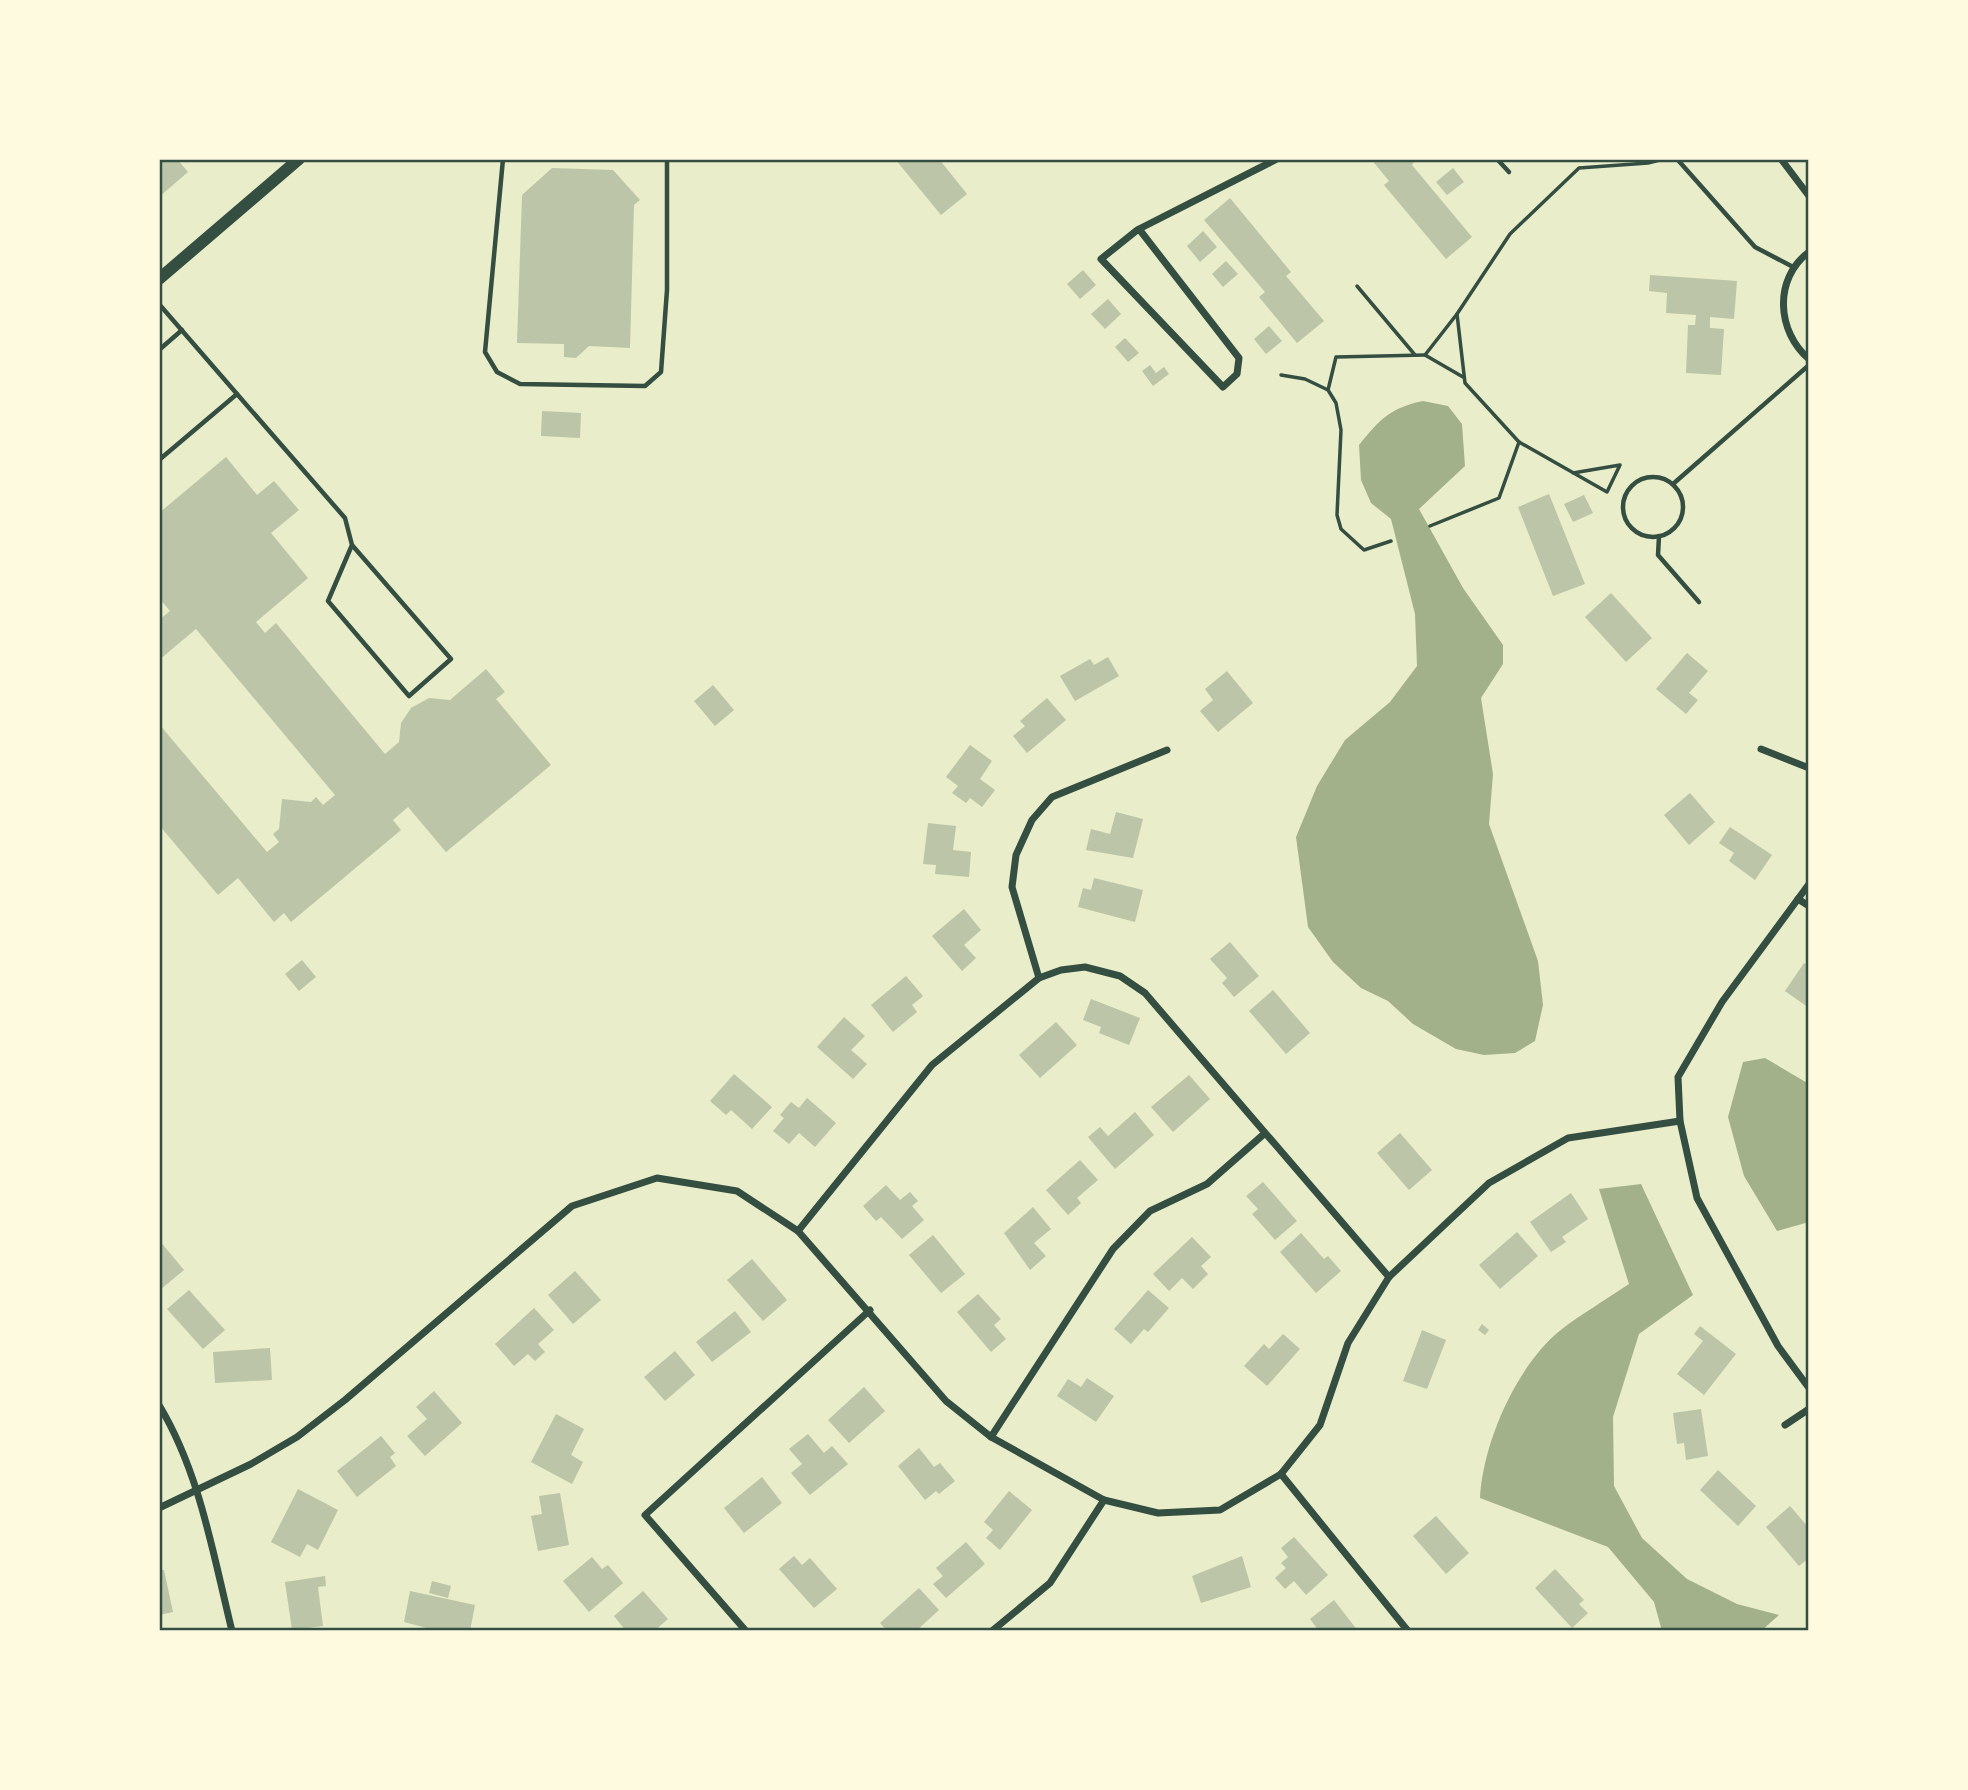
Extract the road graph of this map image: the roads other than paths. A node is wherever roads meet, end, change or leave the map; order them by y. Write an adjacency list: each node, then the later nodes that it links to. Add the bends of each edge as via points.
1 (299, 159): 13 (street)
2 (503, 159): 3 (lane, via 485,352 497,372 520,384 645,386 661,372 667,290)
3 (667, 159)
4 (1277, 159): 10 (street)
5 (1497, 159): 8 (lane)
6 (1677, 159): 12 (lane, via 1755,247)
7 (1781, 159): 9 (street)
8 (1509, 172)
9 (1809, 196)
10 (1139, 229): 10 (street, via 1240,358 1237,374 1223,387 1101,259)
11 (1809, 251): 12 (street)
12 (1794, 268): 17 (street, via 1782,311 1793,346)
13 (159, 279)
14 (159, 304): 15 (lane)
15 (182, 330): 16 (lane); 19 (lane)
16 (159, 350)
17 (1809, 359)
18 (1809, 365): 21 (lane)
19 (237, 394): 20 (lane); 23 (lane, via 345,518)
20 (159, 460)
21 (1673, 484): 22 (lane, via 1682,500 1681,519); 22 (lane, via 1644,478 1634,483 1624,500 1632,529)
22 (1659, 536): 24 (lane, via 1658,555)
23 (352, 545): 23 (lane, via 451,659 409,696 328,601)
24 (1699, 602)
25 (1761, 749): 27 (street)
26 (1167, 750): 31 (street, via 1052,797 1032,820 1016,855 1012,887)
27 (1809, 768)
28 (1809, 884): 29 (street)
29 (1798, 899): 30 (street); 32 (street, via 1722,1002 1678,1077)
30 (1809, 906)
31 (1039, 978): 33 (street, via 1084,967 1120,976 1145,993); 34 (street, via 932,1065)
32 (1680, 1121): 35 (street, via 1568,1138 1489,1183); 37 (street, via 1697,1198 1778,1346)
33 (1264, 1134): 35 (street); 41 (street, via 1207,1184 1150,1211 1113,1249)
34 (798, 1231): 36 (street); 43 (street, via 737,1191 656,1178 572,1206 326,1415 251,1464)
35 (1389, 1277): 42 (street, via 1348,1343 1320,1425)
36 (870, 1310): 41 (street, via 946,1401); 47 (street, via 645,1515)
37 (1809, 1388)
38 (159, 1405): 43 (street)
39 (1809, 1409): 40 (street)
40 (1785, 1425)
41 (991, 1437): 44 (street)
42 (1281, 1474): 44 (street, via 1220,1510 1158,1513); 49 (street)
43 (197, 1492): 45 (street); 46 (street)
44 (1104, 1500): 48 (street, via 1050,1583)
45 (159, 1508)
46 (232, 1631)
47 (746, 1631)
48 (992, 1631)
49 (1409, 1631)

